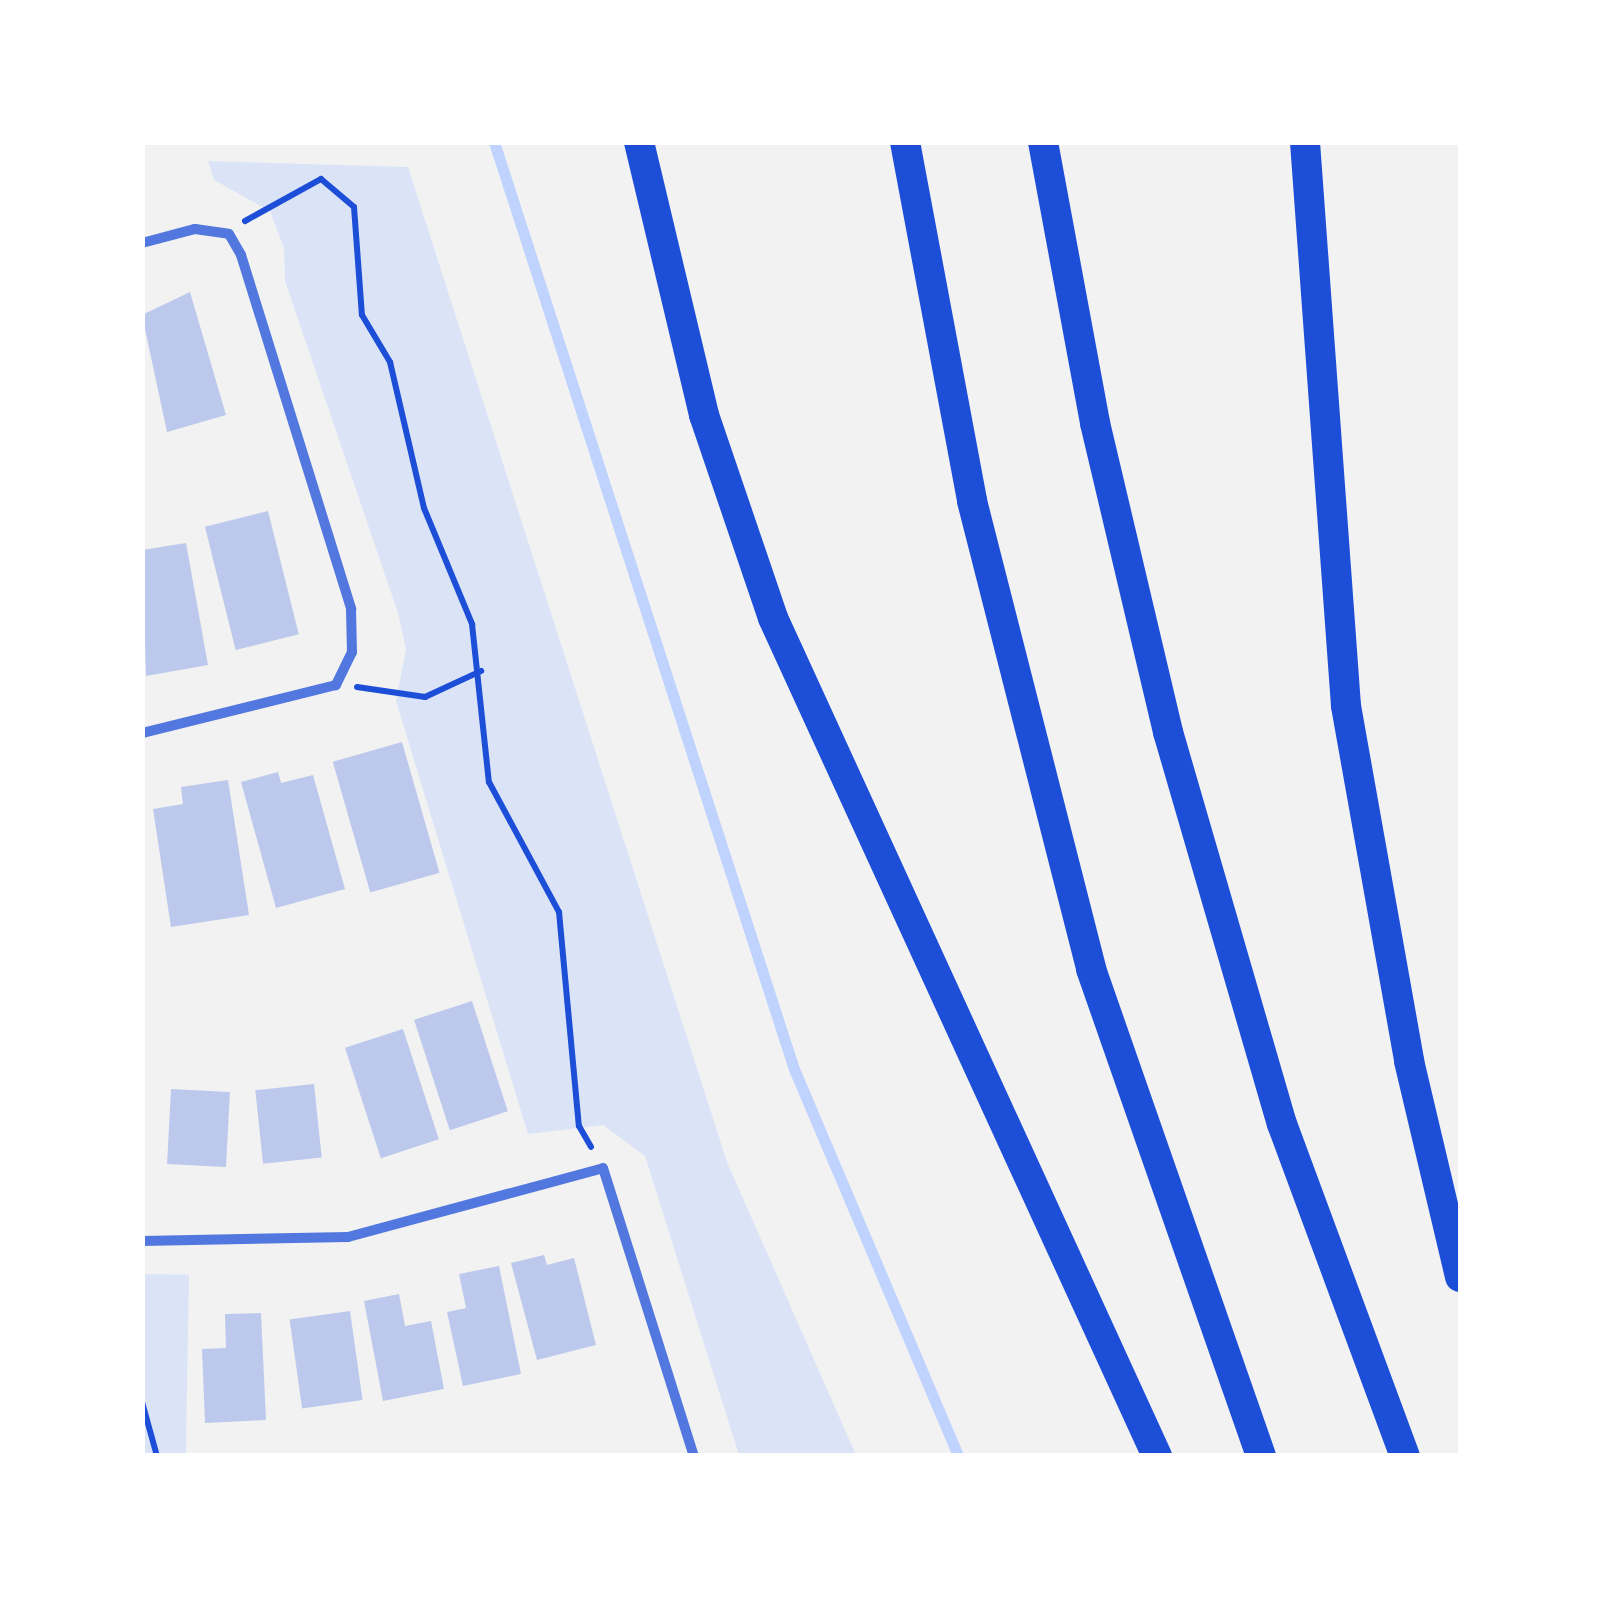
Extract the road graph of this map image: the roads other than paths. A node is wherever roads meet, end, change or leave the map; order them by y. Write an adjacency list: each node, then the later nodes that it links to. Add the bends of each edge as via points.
1 (639, 142): 10 (highway, via 704,416 773,618)
2 (905, 142): 11 (highway, via 972,501 1090,970)
3 (1044, 142): 12 (highway, via 1095,423 1182,783 1282,1124)
4 (1305, 142): 8 (highway, via 1348,724 1409,1061)
5 (142, 243): 6 (street, via 195,228 229,234 351,609 352,652 336,685)
6 (142, 733)
7 (142, 1241): 9 (street, via 348,1236 603,1168)
8 (1460, 1277)
9 (694, 1456)
10 (1157, 1456)
11 (1261, 1456)
12 (1405, 1456)

